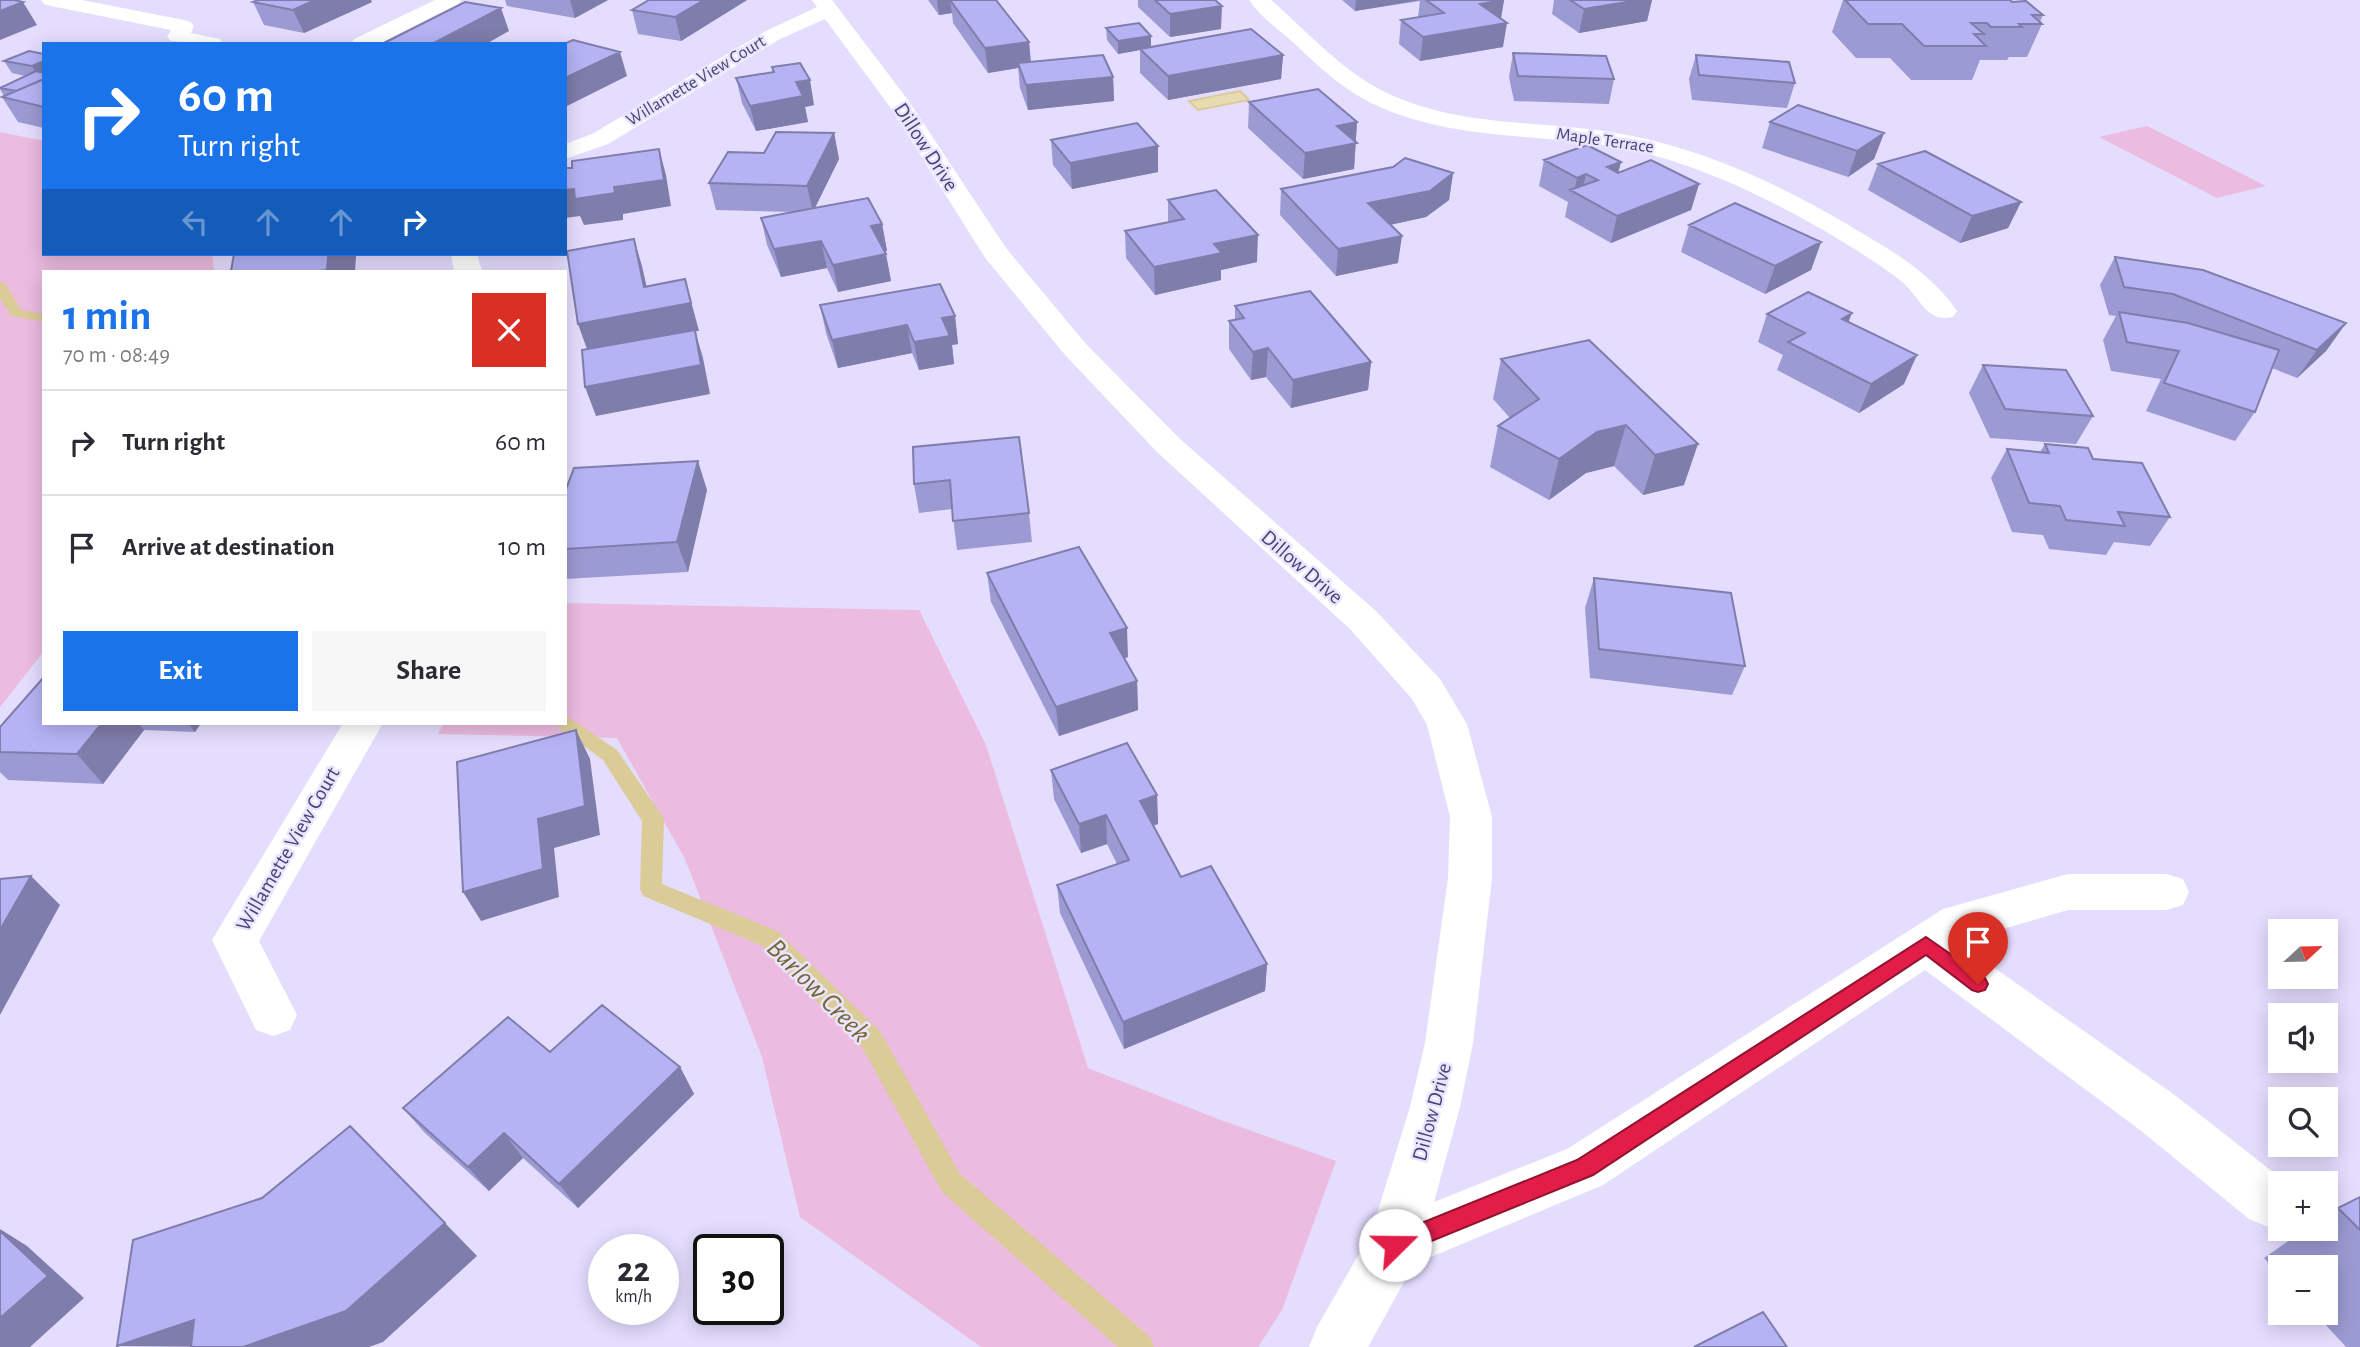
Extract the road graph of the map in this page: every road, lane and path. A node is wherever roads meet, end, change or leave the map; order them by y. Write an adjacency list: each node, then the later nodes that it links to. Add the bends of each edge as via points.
1 (51, 0): 5 (street, via 184,26 178,37)
2 (451, 0): 6 (street)
3 (1259, 0): 8 (street, Maple Terrace, via 1353,82 1386,101 1427,117 1609,139 1712,164 1803,208 1912,276)
4 (825, 5): 7 (street, Willamette View Court, via 600,139); 14 (street, Dillow Drive, via 900,105 996,253 1076,350 1168,445 1363,620 1426,689 1447,724 1471,817 1470,878 1449,1043)
5 (202, 42)
6 (366, 42)
7 (567, 151)
8 (1943, 311)
9 (362, 725): 12 (street, Willamette View Court, via 235,940)
10 (2168, 892): 11 (street, via 2068,892 1959,923)
11 (1926, 945): 13 (street, via 2158,1113); 14 (street, via 1585,1167)
12 (273, 1015)
13 (2268, 1200)
14 (1395, 1245): 15 (street, Dillow Drive)
15 (1337, 1347)

